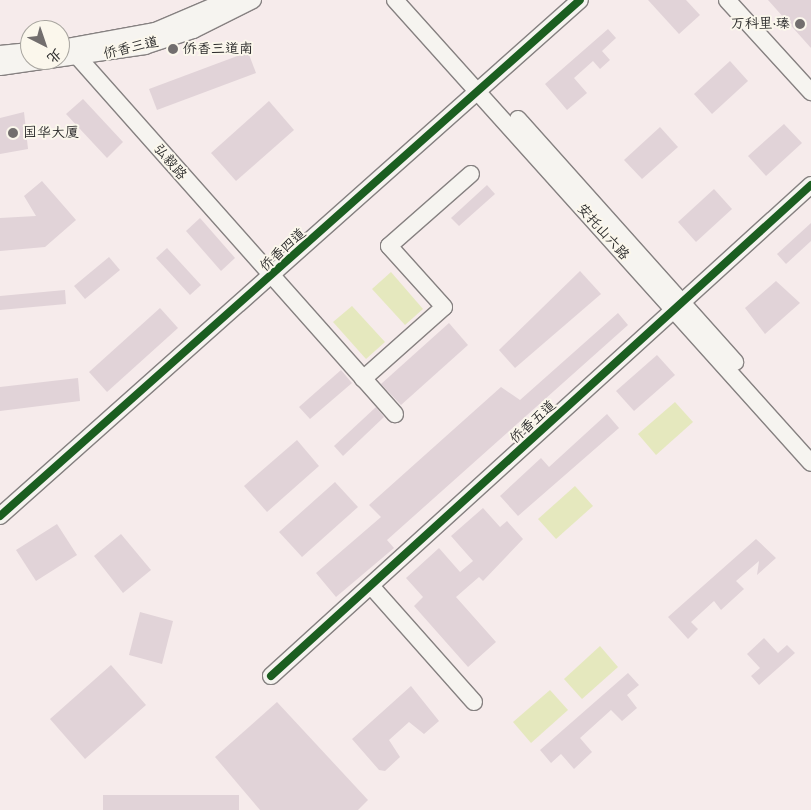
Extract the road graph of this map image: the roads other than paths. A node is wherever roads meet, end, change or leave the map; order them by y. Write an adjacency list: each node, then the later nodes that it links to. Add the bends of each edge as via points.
1 (228, 0): 7 (street, 侨香三道, via 155,31)
2 (253, 0): 7 (street, 侨香三道, via 171,38)
3 (396, 0): 12 (street, 安托山六路)
4 (411, 0): 12 (street, 安托山六路)
5 (580, 0): 12 (street, 侨香四道)
6 (727, 0): 13 (street)
7 (70, 51): 16 (street, 弘毅路)
8 (20, 52): 9 (street)
9 (0, 54)
10 (20, 62): 11 (street, 侨香三道)
11 (0, 67)
12 (482, 88): 16 (street, 侨香四道); 17 (street, 安托山六路)
13 (811, 92)
14 (471, 174): 18 (street, via 389,246 444,307)
15 (811, 185): 17 (street, 侨香五道)
16 (271, 277): 18 (street, 弘毅路); 22 (street, 侨香四道)
17 (678, 307): 20 (street, 安托山六路); 21 (street, 安托山六路); 23 (street, 侨香五道)
18 (363, 379): 19 (street, 弘毅路)
19 (395, 414)
20 (811, 448)
21 (811, 463)
22 (0, 516)
23 (371, 586): 24 (street, 侨香五道); 25 (street)
24 (271, 676)
25 (474, 702)

